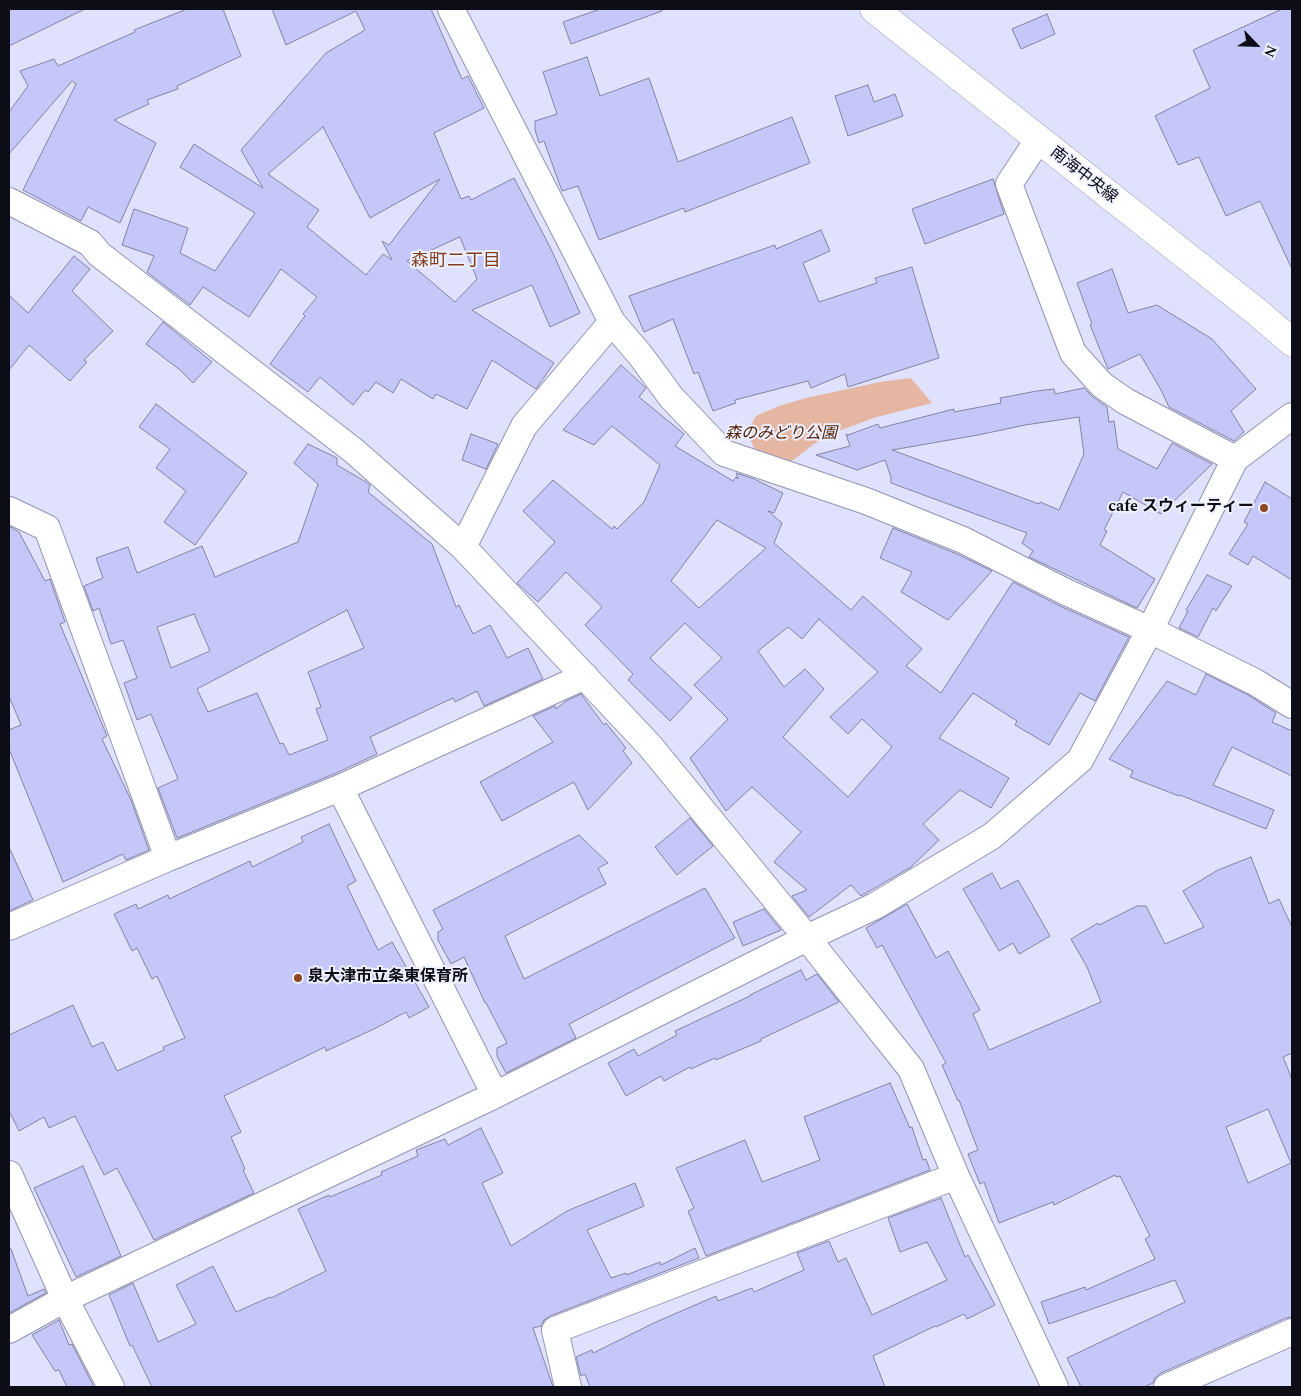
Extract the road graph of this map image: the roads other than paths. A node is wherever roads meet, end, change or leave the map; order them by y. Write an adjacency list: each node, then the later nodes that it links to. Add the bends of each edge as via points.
1 (451, 9): 5 (street)
2 (874, 9): 3 (street, 南海中央線)
3 (1038, 140): 6 (street, 南海中央線); 8 (street, via 1009,184 1073,353 1102,385 1125,401)
4 (9, 201): 10 (street, via 90,242 99,254 354,451)
5 (612, 322): 10 (street, via 524,426); 11 (street, via 671,398 724,453 866,501 963,540)
6 (1292, 342)
7 (1292, 416): 8 (street)
8 (1235, 459): 11 (street)
9 (9, 510): 15 (street, via 47,528)
10 (463, 547): 12 (street)
11 (1150, 630): 13 (street, via 1255,682); 17 (street, via 1080,760 992,836 875,906)
12 (585, 676): 14 (street); 17 (street, via 650,746)
13 (1292, 705)
14 (340, 788): 15 (street); 18 (street)
15 (168, 858): 16 (street)
16 (9, 927)
17 (807, 938): 18 (street); 20 (street, via 911,1069)
18 (495, 1096): 21 (street)
19 (9, 1174): 21 (street)
20 (956, 1176): 25 (street, via 554,1330); 26 (street)
21 (65, 1299): 22 (street); 24 (street)
22 (9, 1330)
23 (1292, 1332): 27 (street)
24 (111, 1387)
25 (566, 1387)
26 (1055, 1387)
27 (1168, 1387)

